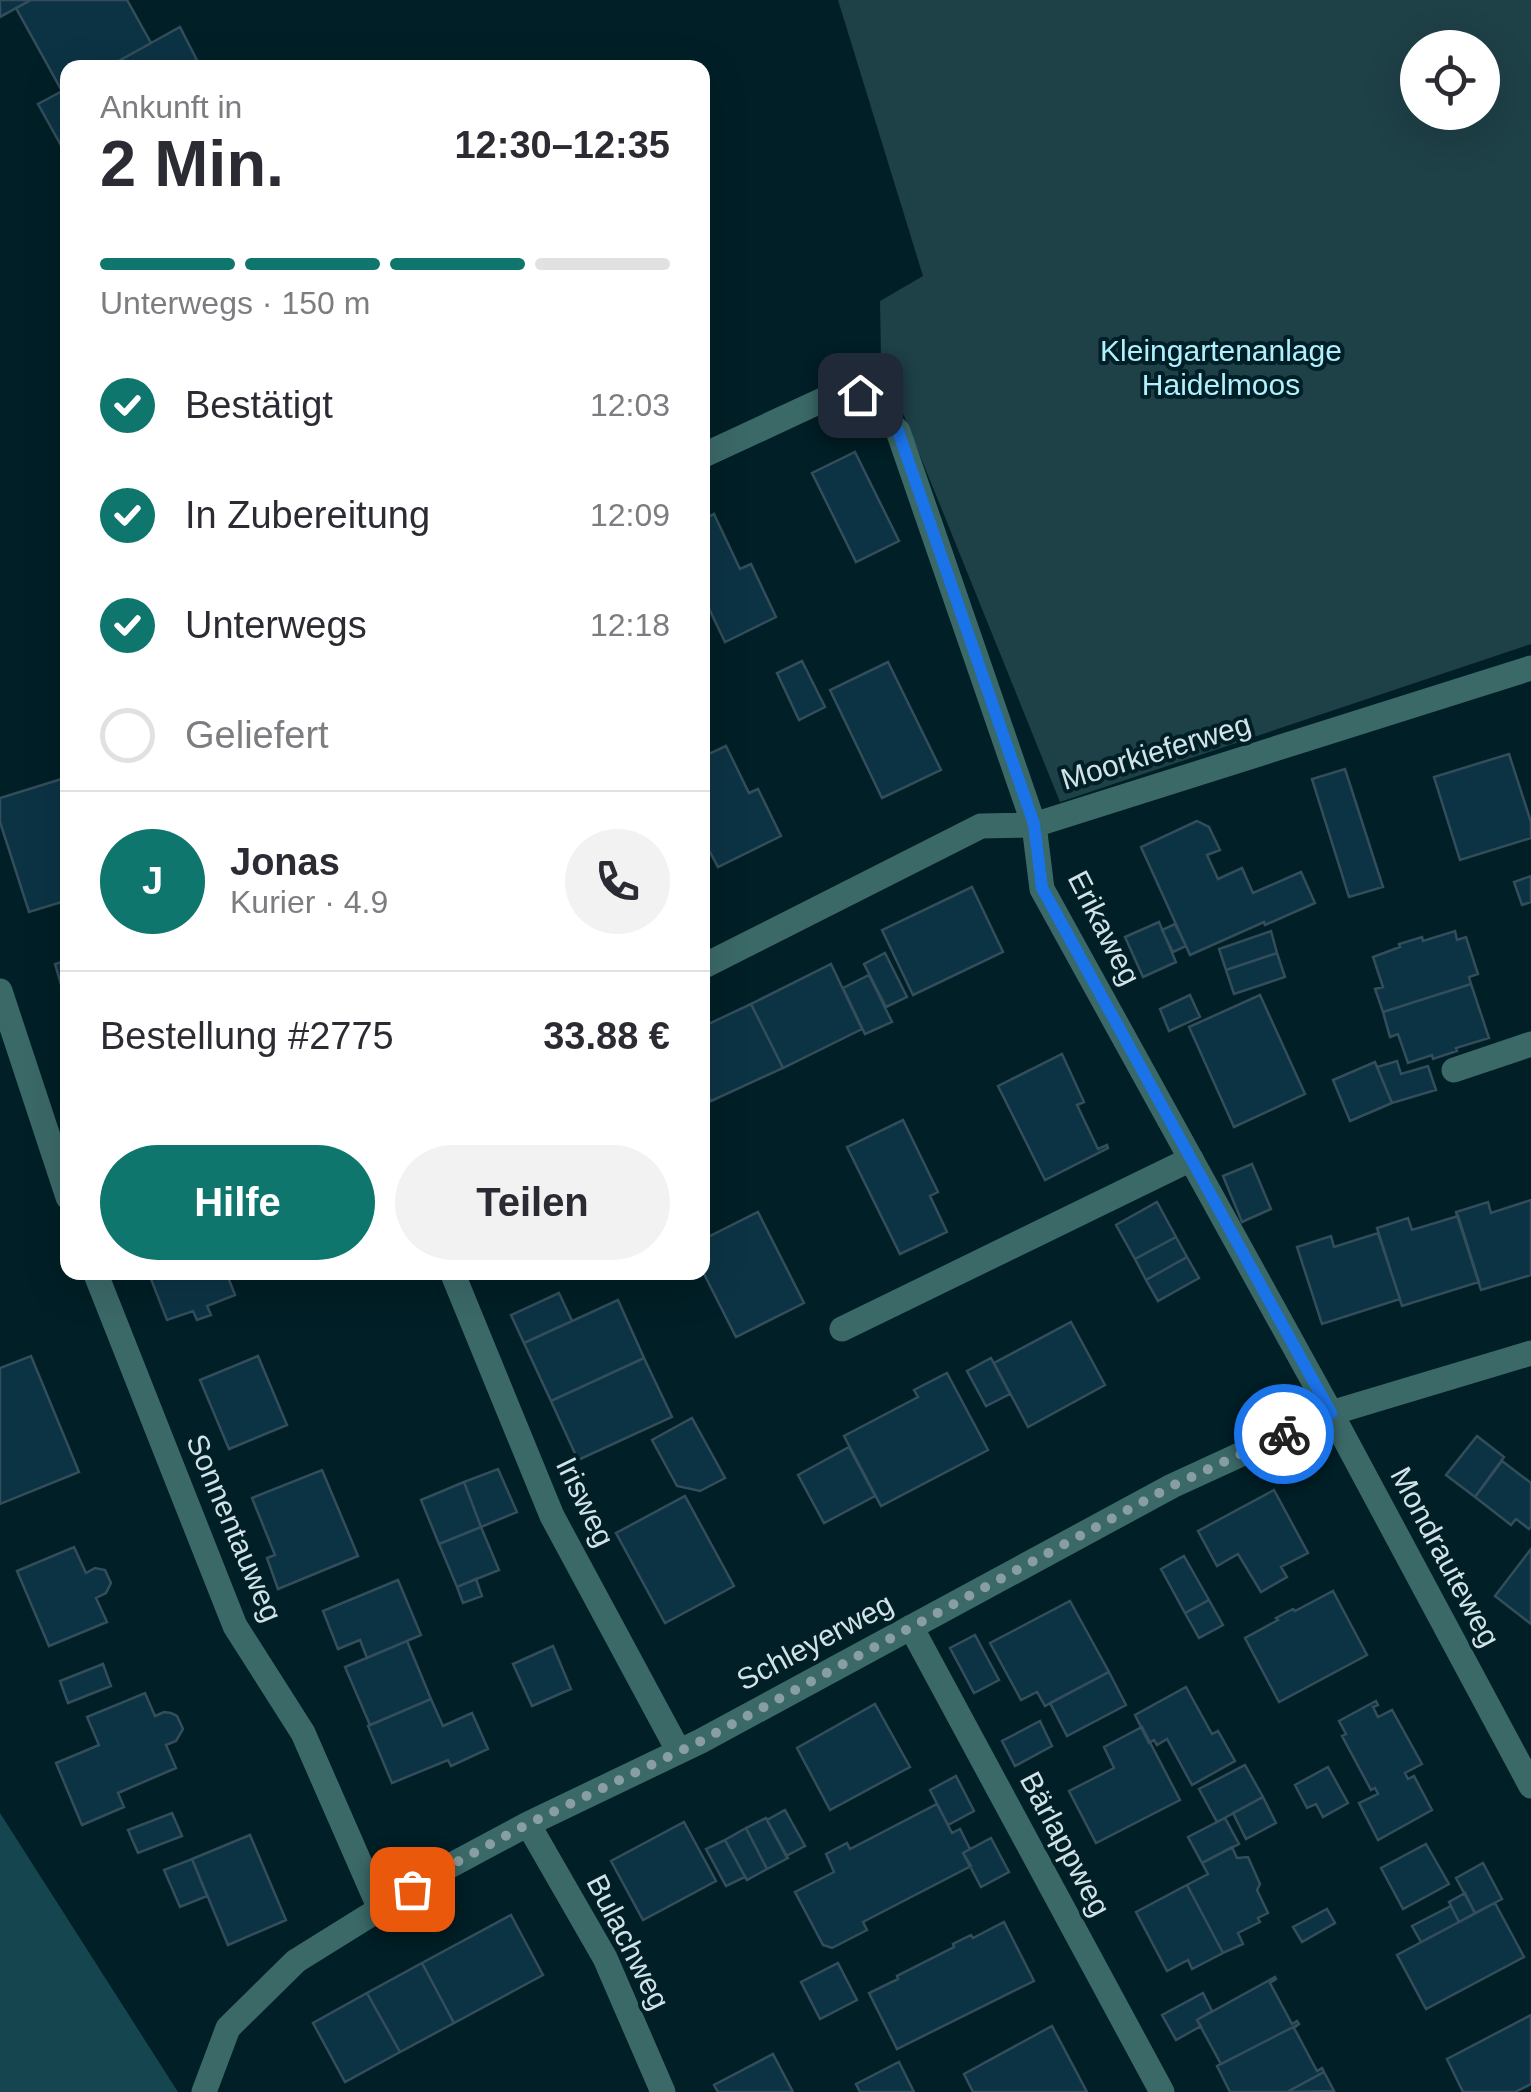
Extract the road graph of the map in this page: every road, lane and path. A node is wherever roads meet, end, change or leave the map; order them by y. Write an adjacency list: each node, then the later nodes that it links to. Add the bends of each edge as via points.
1 (710, 452): 3 (street, Erikaweg, via 829,397 860,395 898,431)
2 (1531, 668): 3 (street, Moorkieferweg)
3 (1034, 824): 4 (street, Moorkieferweg, via 981,826); 8 (street, Erikaweg, via 1042,888)
4 (710, 962)
5 (0, 990): 9 (street)
6 (1531, 1044): 7 (street)
7 (1454, 1070)
8 (1191, 1159): 12 (street); 14 (street, Erikaweg)
9 (60, 1174)
10 (98, 1280): 19 (street, Sonnentauweg, via 235,1626 303,1733)
11 (455, 1280): 16 (street, Irisweg, via 552,1516)
12 (842, 1328)
13 (1531, 1353): 14 (street, Schleyerweg)
14 (1331, 1413): 15 (street, Schleyerweg, via 1172,1486); 17 (street, Mondrauteweg)
15 (911, 1628): 16 (street, Schleyerweg); 22 (street, Bärlappweg)
16 (678, 1750): 18 (street, Schleyerweg)
17 (1531, 1786)
18 (528, 1824): 19 (street, Schleyerweg); 21 (street, Bulachweg, via 606,1958)
19 (380, 1909): 20 (street, Schleyerweg, via 296,1962 228,2028)
20 (204, 2092)
21 (662, 2092)
22 (1162, 2092)

